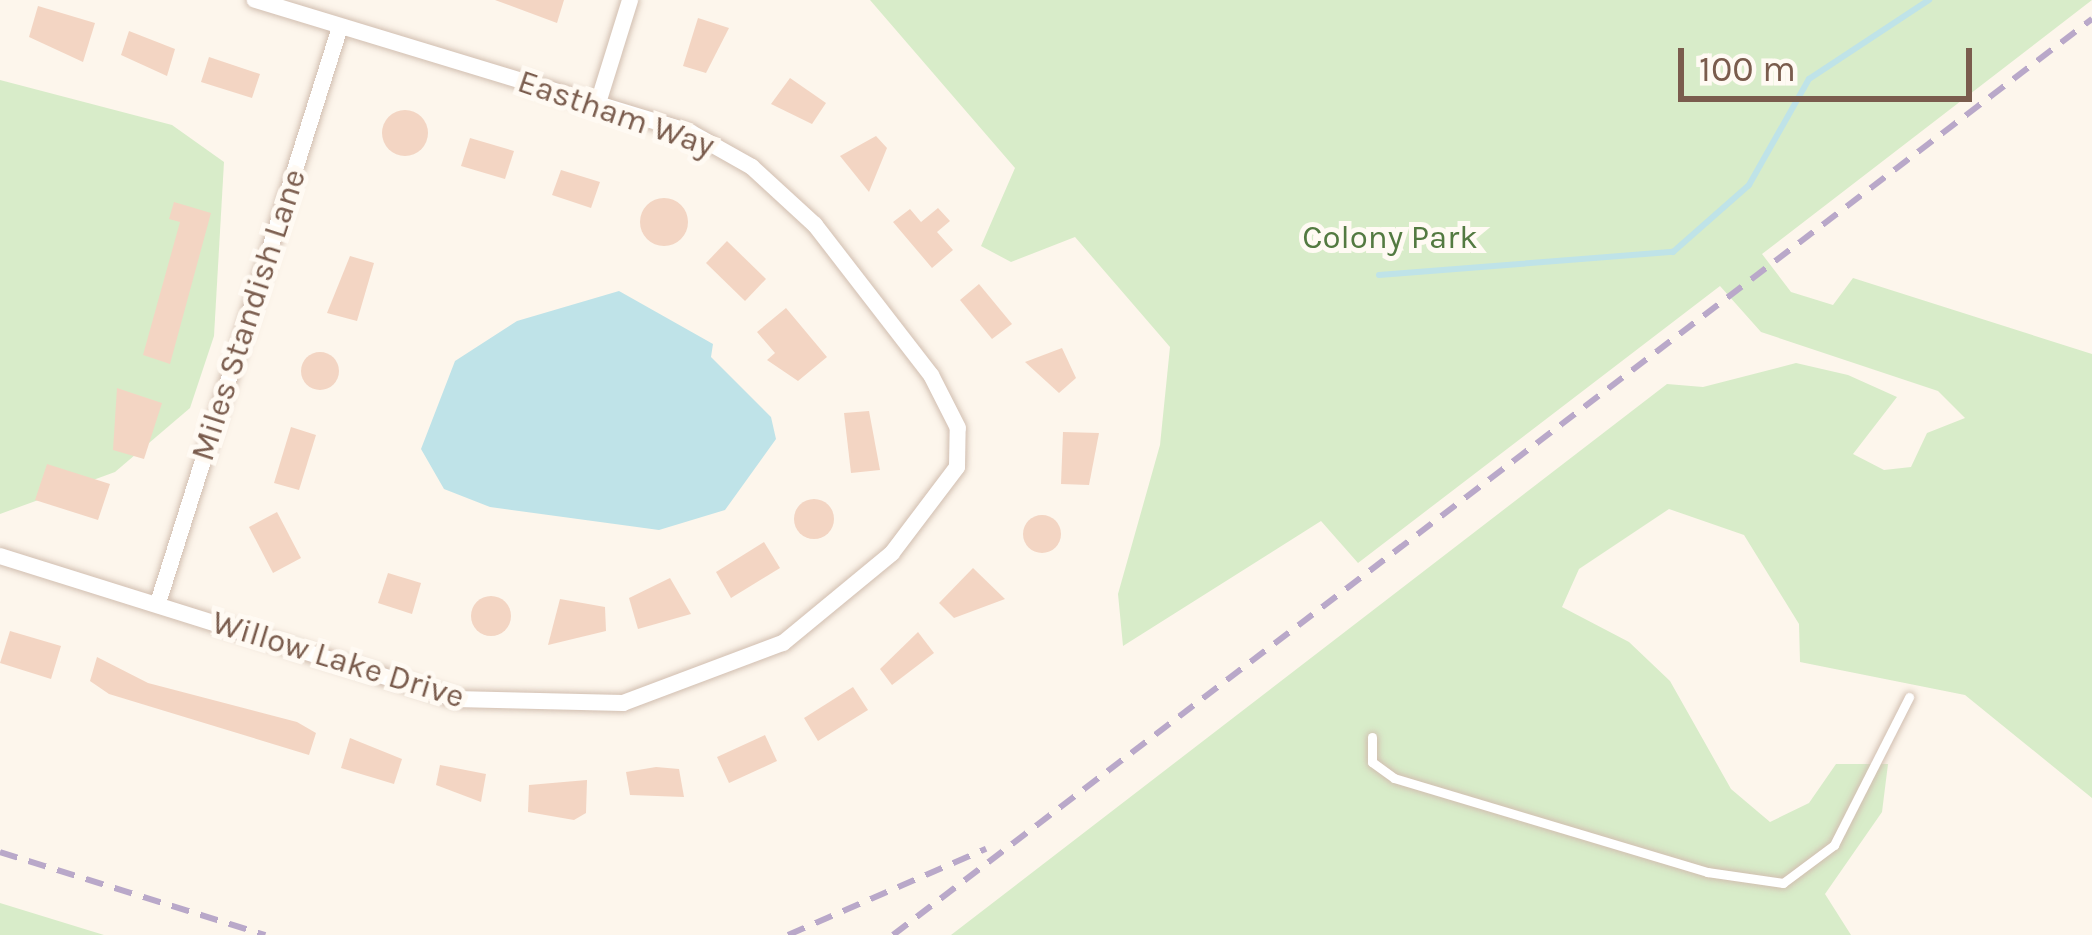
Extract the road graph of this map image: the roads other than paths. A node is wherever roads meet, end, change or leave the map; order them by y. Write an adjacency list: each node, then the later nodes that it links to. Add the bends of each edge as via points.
1 (255, 0): 3 (street, Eastham Way)
2 (630, 0): 4 (street)
3 (340, 27): 4 (street, Eastham Way); 7 (street, Miles Standish Lane)
4 (598, 103): 5 (street, Eastham Way, via 712,141 784,192 931,375 964,448)
5 (957, 467): 7 (street, Willow Lake Drive, via 892,553 800,632 720,674 623,703 455,699)
6 (0, 556): 7 (street, Willow Lake Drive)
7 (158, 603)
8 (1909, 697): 9 (lane, via 1845,828 1783,883 1707,872 1394,778 1372,762)
9 (1372, 736)

